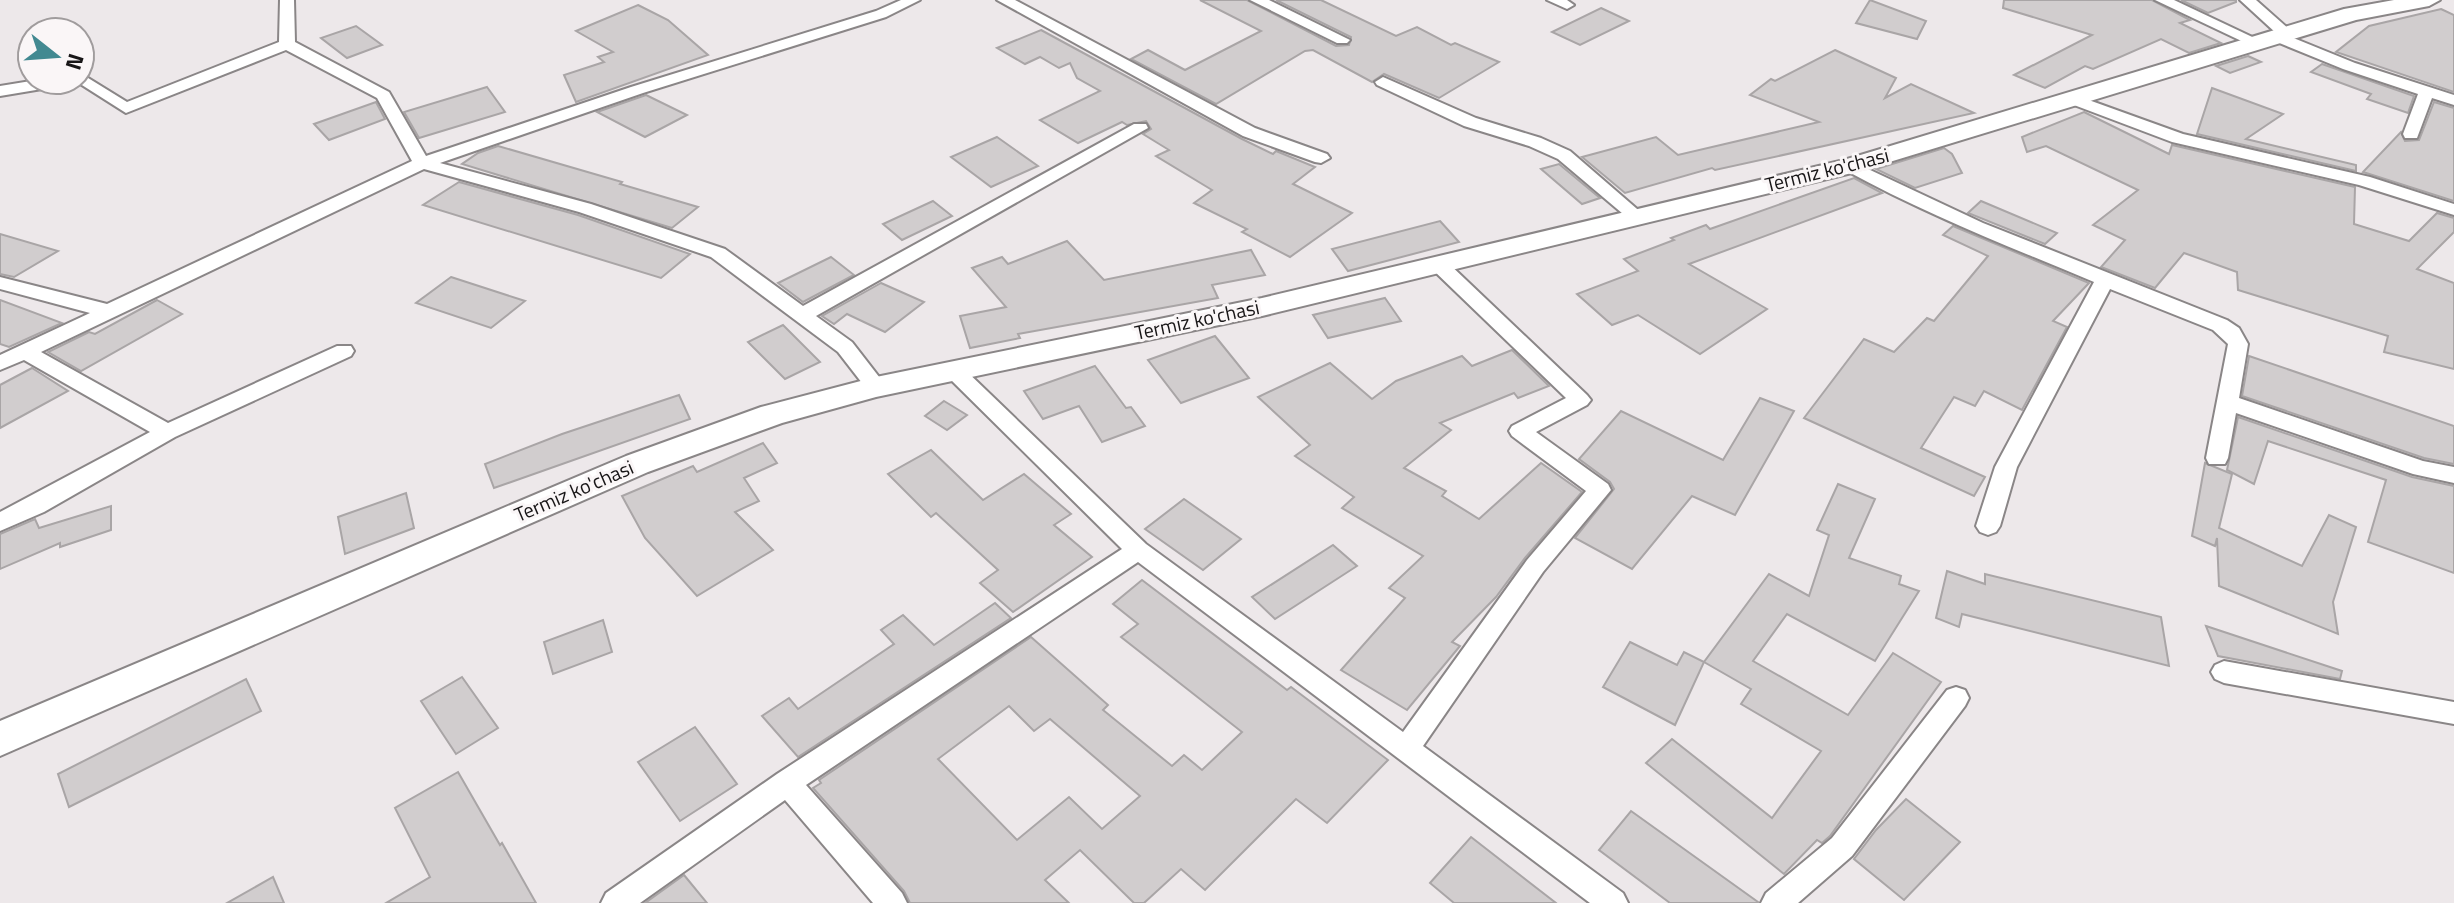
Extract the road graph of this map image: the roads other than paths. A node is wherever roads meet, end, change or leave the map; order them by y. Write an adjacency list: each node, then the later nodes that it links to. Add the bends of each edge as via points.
1 (287, 0): 10 (street)
2 (913, 0): 19 (street)
3 (1004, 0): 18 (street, via 1249,132)
4 (1257, 0): 9 (street)
5 (2162, 0): 8 (street)
6 (2247, 0): 8 (street)
7 (2429, 0): 8 (main road, Termiz ko'chasi, via 2352,14)
8 (2273, 38): 13 (street); 14 (main road, Termiz ko'chasi)
9 (1342, 40)
10 (287, 44): 12 (street, via 126,108); 19 (street, via 383,95)
11 (1383, 82): 22 (street, via 1470,122 1564,155)
12 (96, 88)
13 (2427, 91): 15 (street); 17 (street)
14 (2072, 99): 20 (main road, Termiz ko'chasi); 21 (street, via 2178,138 2364,181)
15 (2454, 100)
16 (1140, 128): 27 (street)
17 (2411, 134)
18 (1321, 158)
19 (422, 163): 26 (street); 27 (street, via 585,208 718,253)
20 (1851, 166): 22 (main road, Termiz ko'chasi); 24 (street, via 1931,207)
21 (2454, 210)
22 (1635, 215): 23 (main road, Termiz ko'chasi)
23 (1438, 264): 31 (main road, Termiz ko'chasi); 44 (street, via 1580,400 1520,431 1600,490 1535,566)
24 (2105, 280): 33 (street, via 2232,333 2238,344); 38 (street, via 2006,467)
25 (0, 283): 26 (street)
26 (112, 312): 29 (street)
27 (802, 315): 32 (street, via 845,347)
28 (344, 351): 34 (street)
29 (25, 352): 30 (street); 34 (street)
30 (0, 363)
31 (954, 371): 32 (main road, Termiz ko'chasi); 39 (street)
32 (876, 387): 43 (main road, Termiz ko'chasi, via 772,415 637,464)
33 (2227, 402): 35 (street); 36 (street)
34 (167, 432): 37 (street)
35 (2217, 458)
36 (2454, 475)
37 (0, 522)
38 (1988, 526)
39 (1138, 550): 44 (street); 45 (street)
40 (2224, 672): 42 (street)
41 (1956, 698): 49 (street, via 1842,847)
42 (2454, 713)
43 (0, 739)
44 (1406, 749): 48 (street)
45 (787, 783): 46 (street); 47 (street)
46 (616, 903)
47 (892, 903)
48 (1613, 903)
49 (1776, 903)

